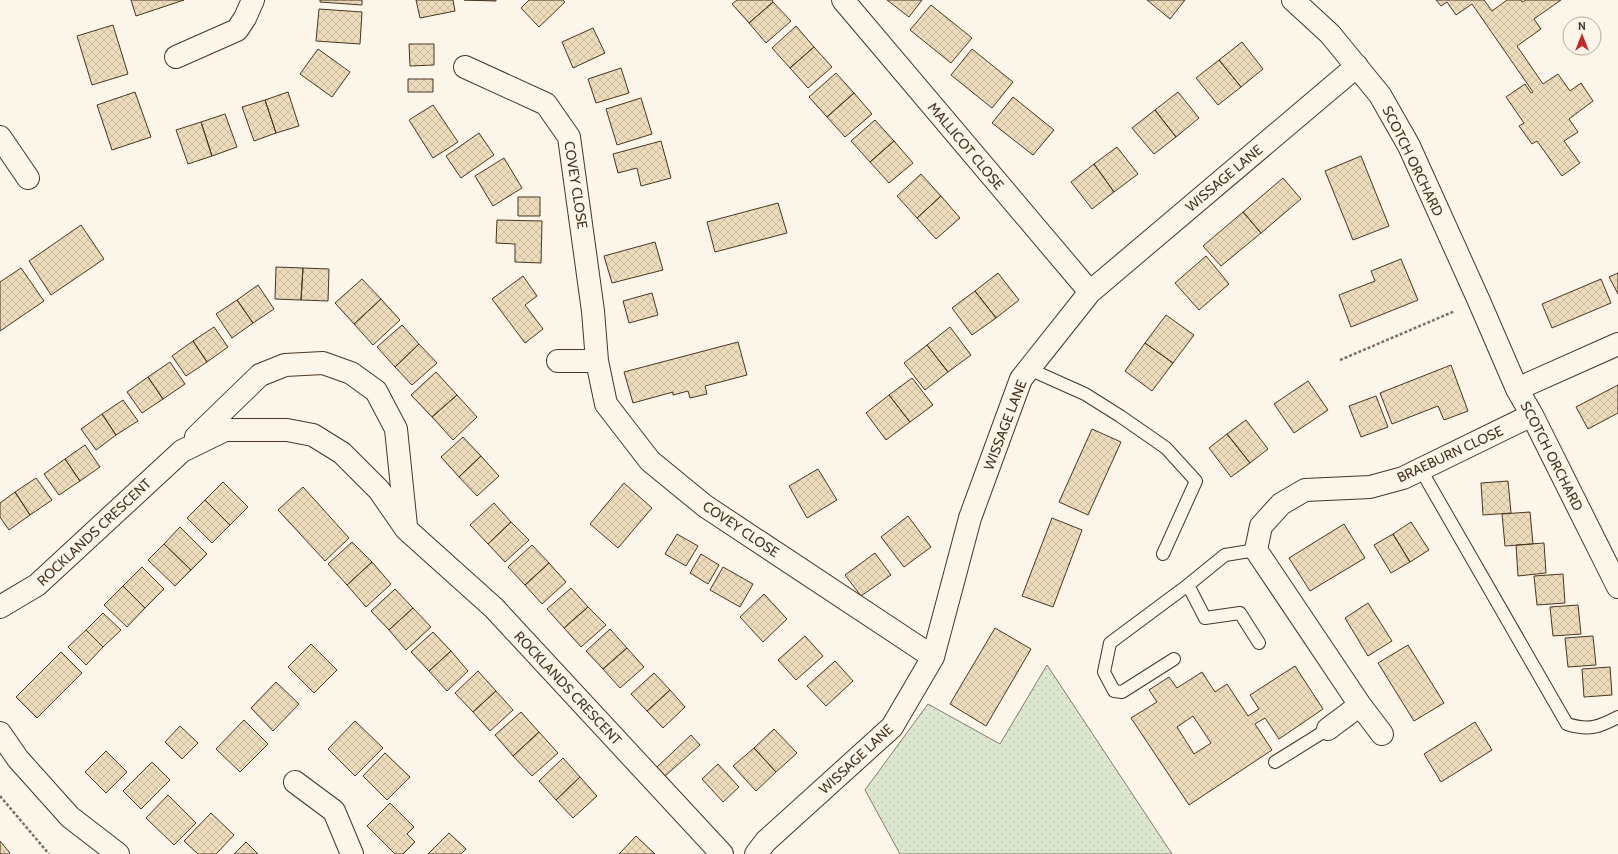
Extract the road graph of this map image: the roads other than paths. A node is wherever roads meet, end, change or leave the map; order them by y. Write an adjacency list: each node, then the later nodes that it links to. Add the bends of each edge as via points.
1 (253, 0): 4 (street, via 237,30)
2 (843, 0): 9 (street, MALLICOT CLOSE)
3 (1293, 0): 5 (street, SCOTCH ORCHARD, via 1330,34)
4 (176, 57)
5 (1357, 66): 9 (street, WISSAGE LANE); 14 (street, SCOTCH ORCHARD, via 1380,95 1409,146)
6 (465, 67): 12 (street, COVEY CLOSE, via 546,104 569,136 594,311)
7 (0, 137): 8 (street)
8 (28, 178)
9 (1090, 292): 13 (street, WISSAGE LANE)
10 (1618, 344): 14 (street)
11 (558, 361): 12 (street)
12 (596, 361): 25 (street, COVEY CLOSE, via 606,404 650,461 705,506)
13 (1029, 369): 20 (lane, via 1085,394 1120,416 1166,448 1196,481); 25 (street, WISSAGE LANE, via 1021,379 970,518)
14 (1517, 389): 15 (street, SCOTCH ORCHARD)
15 (1532, 415): 17 (street, BRAEBURN CLOSE); 22 (street, SCOTCH ORCHARD)
16 (182, 451): 18 (street, ROCKLANDS CRESCENT, via 225,430 287,430 313,435 342,453 379,490); 18 (street, ROCKLANDS CRESCENT, via 260,375 285,365 323,362 351,373 376,391 396,429); 23 (street, ROCKLANDS CRESCENT, via 37,585)
17 (1421, 470): 19 (street, BRAEBURN CLOSE, via 1370,487 1305,490 1281,504 1261,526); 28 (lane, via 1567,724 1580,728 1599,726)
18 (406, 529): 36 (street, ROCKLANDS CRESCENT, via 494,608)
19 (1256, 550): 21 (lane, via 1225,555); 27 (street)
20 (1163, 554)
21 (1188, 585): 24 (lane, via 1205,618 1240,613); 26 (lane, via 1110,643 1104,672 1114,690 1122,692)
22 (1618, 587)
23 (0, 607)
24 (1259, 643)
25 (933, 657): 37 (street, WISSAGE LANE, via 892,727 766,841)
26 (1174, 659)
27 (1360, 705): 29 (street); 31 (street)
28 (1618, 717)
29 (1328, 729): 32 (lane)
30 (0, 733): 34 (street, via 18,759 70,817)
31 (1382, 734)
32 (1275, 762)
33 (295, 782): 35 (street, via 334,811)
34 (118, 854)
35 (352, 854)
36 (722, 854)
37 (756, 854)

